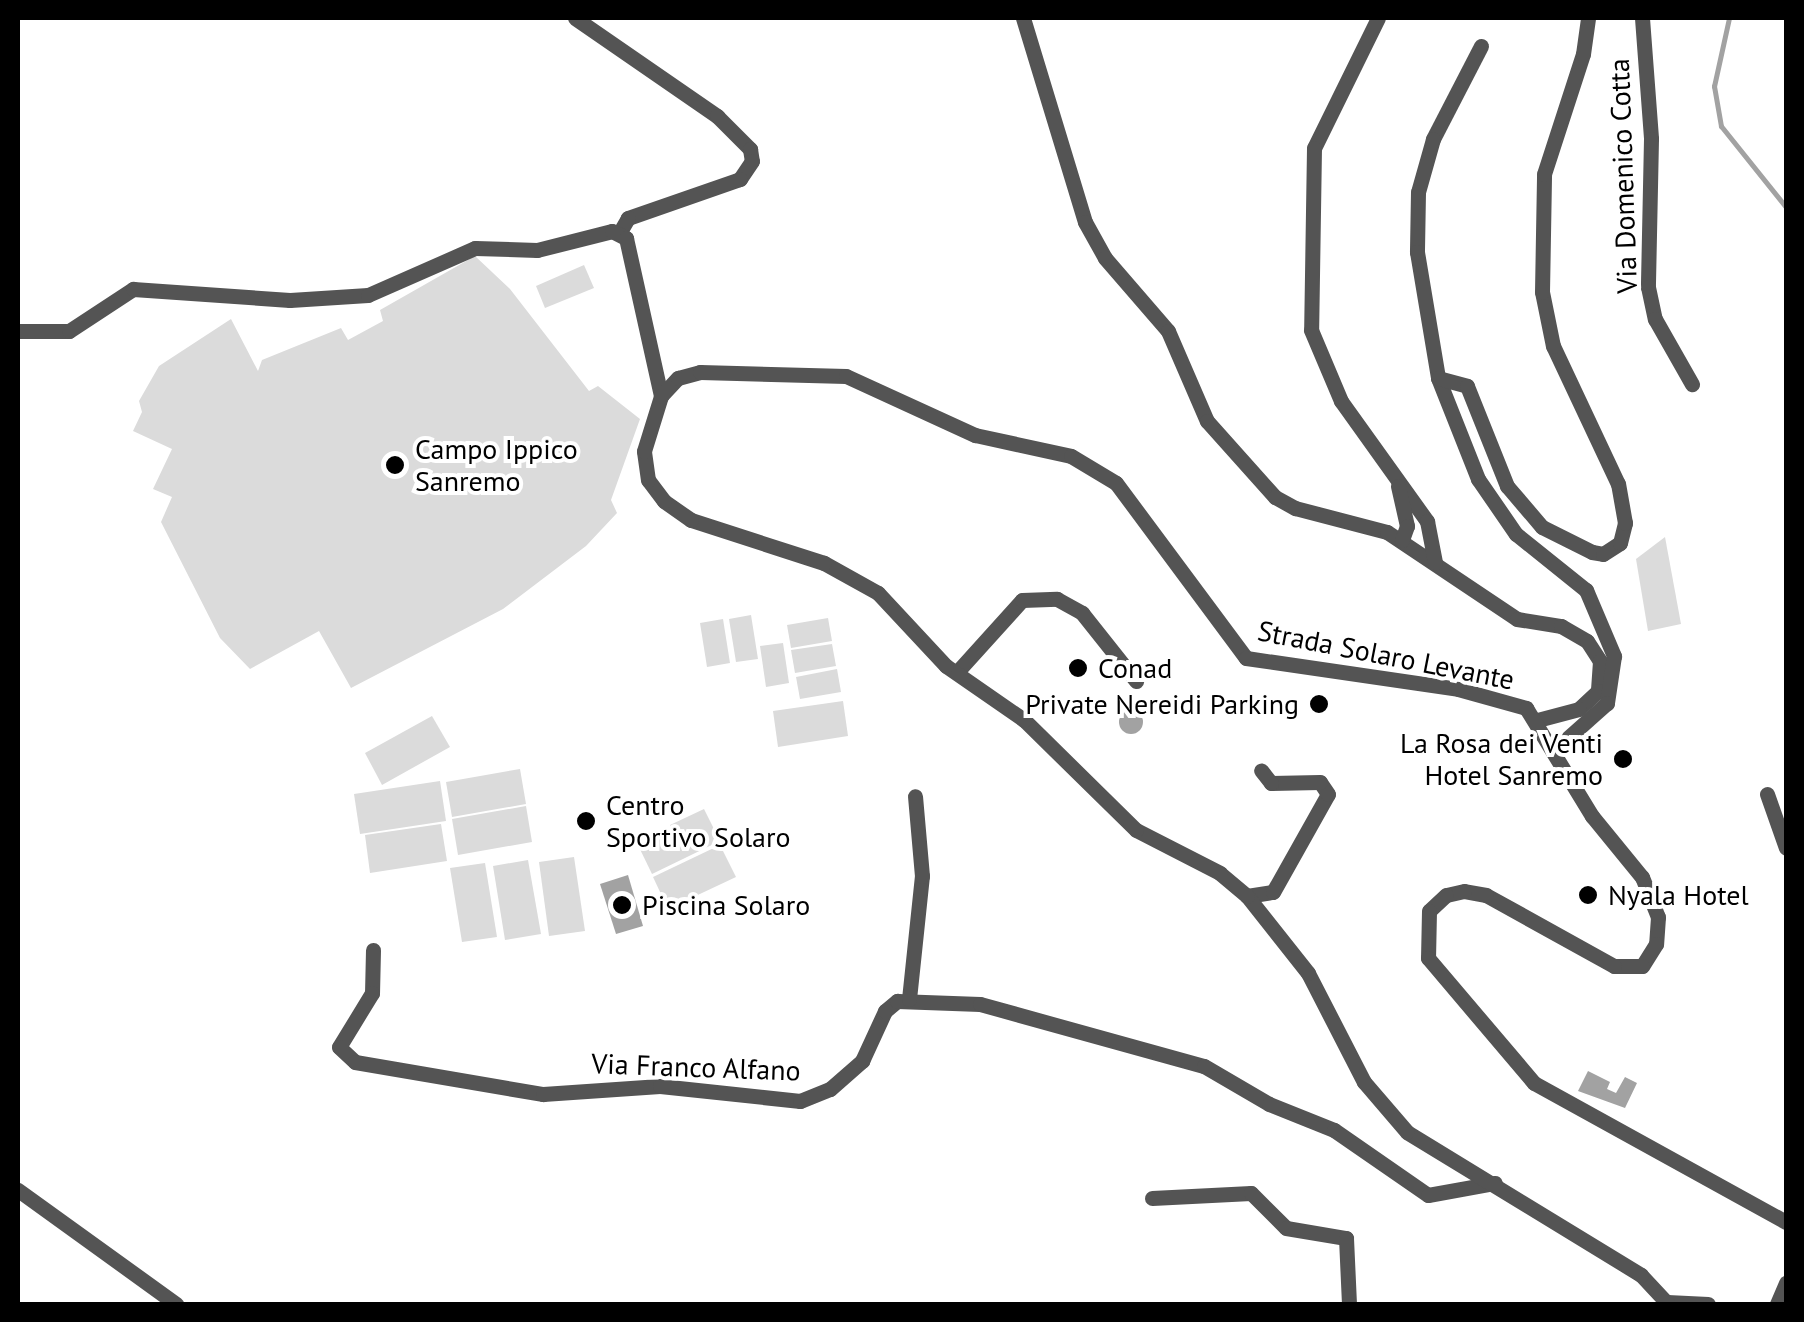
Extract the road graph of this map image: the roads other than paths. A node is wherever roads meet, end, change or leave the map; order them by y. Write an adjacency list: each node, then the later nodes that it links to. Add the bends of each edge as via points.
1 (575, 18): 7 (street, via 718,116 750,149 752,161 740,179 628,218)
2 (1024, 18): 13 (street, via 1085,222 1105,258 1168,331 1207,421 1274,497)
3 (1378, 18): 12 (street, via 1314,148 1307,287 1324,366)
4 (1588, 18): 9 (street, Via Domenico Cotta, via 1544,174 1542,292 1553,346 1618,484 1625,524 1620,543 1603,554 1592,552 1542,527 1507,486 1467,386)
5 (1642, 18): 10 (street, Via Domenico Cotta, via 1651,138 1648,287 1655,318)
6 (1481, 46): 9 (street, via 1433,139 1418,192 1417,252)
7 (620, 232): 8 (street, via 537,250 475,248 368,295 290,300 133,289 70,331); 11 (street)
8 (18, 330)
9 (1438, 378): 18 (street, via 1478,479 1516,534 1586,590 1614,656 1607,702)
10 (1692, 384)
11 (662, 396): 15 (street, via 644,451 648,480 664,502 692,520 862,582); 17 (street, Strada Solaro Levante, via 678,378 700,372 846,376 974,435 1071,456 1116,483 1246,658 1458,689 1514,703)
12 (1398, 482): 13 (street, via 1407,526); 14 (street, via 1427,521)
13 (1402, 540): 14 (street)
14 (1436, 562): 17 (street, via 1517,619 1562,626 1587,641 1600,661 1598,691 1579,709)
15 (958, 672): 16 (street, via 1022,600 1057,600 1082,613); 23 (street, via 1024,720 1136,830 1220,873)
16 (1136, 680)
17 (1537, 720): 18 (street, Strada Solaro Levante)
18 (1553, 751): 29 (street, Strada Solaro Levante, via 1652,896 1659,929 1651,956 1630,970 1614,966 1486,895 1464,891 1446,895 1429,911 1428,958 1534,1083)
19 (1261, 770): 23 (street, via 1272,782 1320,782 1328,794 1273,892)
20 (1766, 794): 22 (street)
21 (916, 796): 25 (street, via 922,876)
22 (1786, 848)
23 (1247, 896): 26 (street, via 1308,973 1386,1112 1420,1141)
24 (373, 950): 25 (street, Via Franco Alfano, via 372,993 339,1046 343,1056 543,1094 660,1086 800,1101 830,1089 852,1070 885,1010)
25 (909, 1000): 26 (street, via 1028,1014 1187,1058 1268,1104 1334,1130 1428,1195)
26 (1495, 1183): 31 (street, via 1641,1275)
27 (18, 1190): 32 (street)
28 (1152, 1198): 33 (street, via 1250,1193 1286,1228 1350,1243)
29 (1786, 1222)
30 (1786, 1283): 35 (street)
31 (1668, 1303): 34 (street)
32 (176, 1304)
33 (1349, 1304)
34 (1708, 1304)
35 (1778, 1304)

